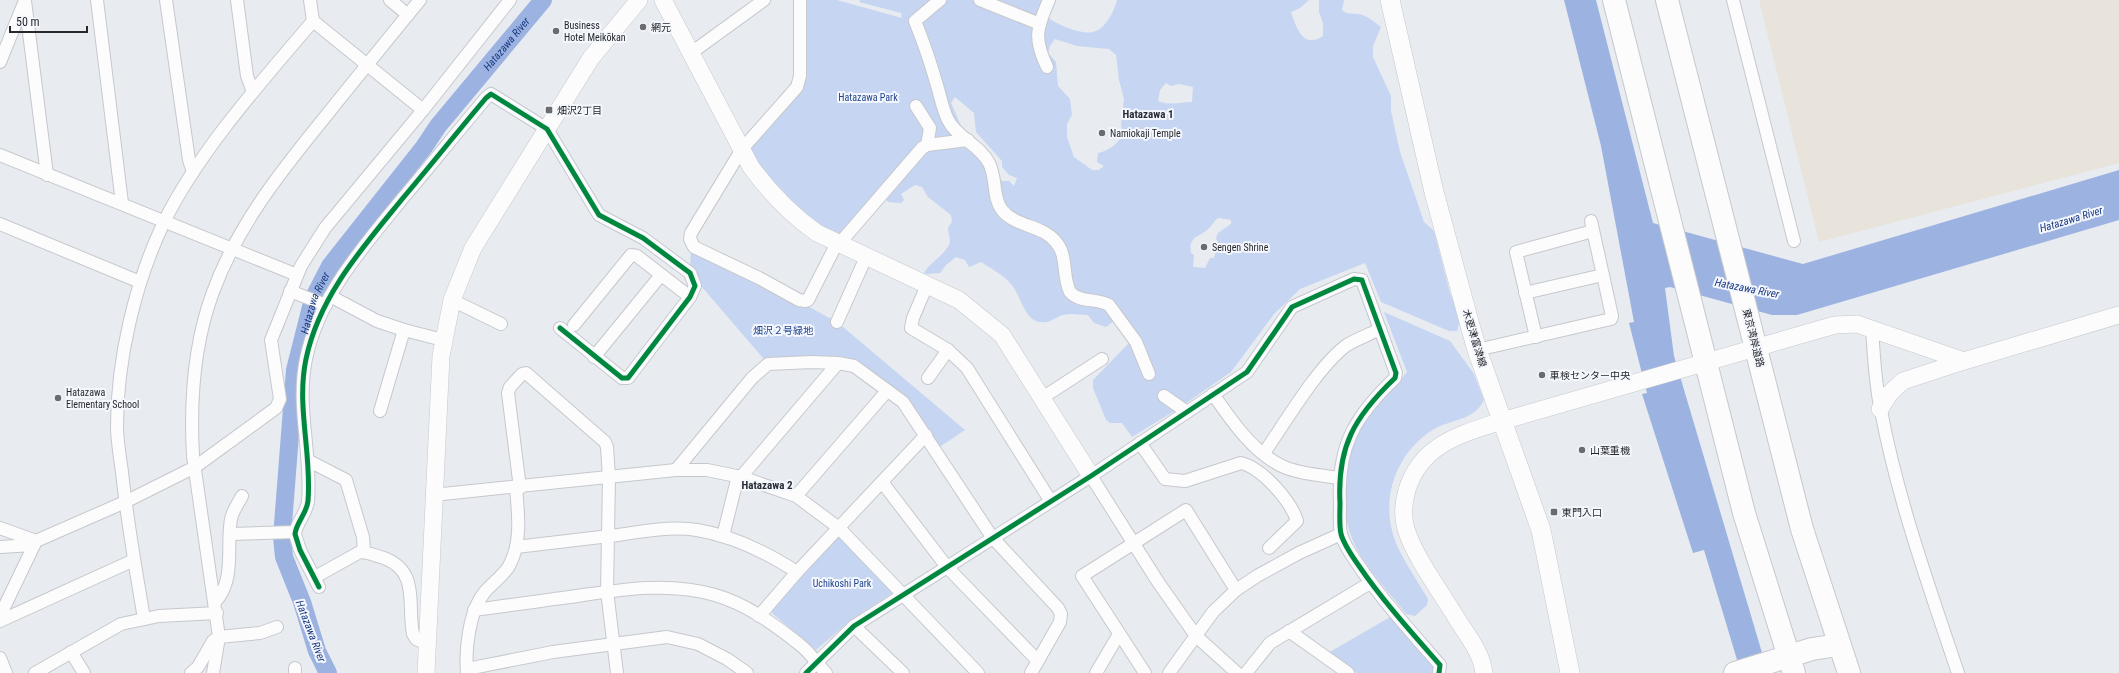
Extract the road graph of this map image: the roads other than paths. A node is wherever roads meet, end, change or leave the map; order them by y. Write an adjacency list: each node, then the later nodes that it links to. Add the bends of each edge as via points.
1 (97, 0): 37 (street)
2 (166, 0): 35 (street, via 189,160)
3 (237, 0): 27 (street, via 247,76)
4 (310, 0): 21 (street)
5 (390, 0): 20 (street)
6 (420, 0): 20 (street)
7 (510, 0): 29 (street)
8 (639, 0): 30 (street, via 591,58)
9 (663, 0): 23 (street)
10 (764, 0): 23 (street)
11 (800, 0): 33 (street, via 800,76 797,87)
12 (940, 0): 31 (street, via 915,22 948,119 959,134)
13 (980, 0): 22 (street)
14 (1049, 0): 22 (street)
15 (1390, 0): 66 (main road, 木更津富津線, via 1434,192)
16 (1614, 0): 70 (highway)
17 (1667, 0): 64 (highway, 東京湾岸道路)
18 (1733, 0): 40 (street)
19 (25, 1): 24 (street); 36 (street)
20 (408, 15): 25 (street)
21 (313, 21): 25 (street); 27 (street)
22 (1040, 24): 26 (street, via 1038,48)
23 (691, 53): 33 (street)
24 (0, 62)
25 (366, 65): 29 (street); 42 (street, via 269,187)
26 (1048, 67)
27 (253, 92): 35 (street)
28 (916, 106): 32 (street, via 930,128)
29 (423, 110): 44 (street, via 325,228)
30 (547, 129): 51 (street, via 599,215 643,238 690,272 695,286); 52 (street, via 474,248); 53 (street, via 498,96 491,94 357,256)
31 (968, 140): 32 (street); 72 (street, via 990,164 1001,209 1008,216 1050,235 1063,254 1070,292 1078,298 1109,305 1136,342)
32 (927, 146): 41 (street, via 916,154)
33 (742, 149): 41 (street, via 765,187 783,206 817,233); 41 (street, via 691,233 690,239 694,246 805,302)
34 (0, 155): 36 (street)
35 (193, 172): 38 (street)
36 (47, 174): 37 (street)
37 (122, 203): 38 (street)
38 (164, 222): 42 (street); 47 (street)
39 (0, 224): 47 (street)
40 (1794, 241)
41 (838, 244): 43 (street)
42 (231, 249): 44 (street); 86 (street, via 213,292 198,351 192,431)
43 (866, 256): 48 (street); 55 (street)
44 (297, 274): 49 (street)
45 (661, 275): 51 (street); 57 (street, via 637,256 631,256); 67 (street)
46 (1603, 275): 50 (street); 50 (street, via 1592,226 1517,251); 62 (street, via 1611,319)
47 (140, 282): 98 (street, via 119,384 117,427)
48 (927, 285): 65 (street, via 911,328); 77 (street, via 959,300 1002,335)
49 (290, 290): 53 (street); 86 (street, via 271,340 279,403 276,408)
50 (1525, 293): 62 (street)
51 (690, 297): 67 (street, via 628,378 622,378)
52 (452, 300): 56 (street); 63 (street)
53 (328, 301): 61 (street); 85 (street, via 306,360 303,393)
54 (2119, 315): 69 (street)
55 (837, 322)
56 (501, 324)
57 (574, 325)
58 (560, 328): 67 (street)
59 (1380, 329): 75 (street, via 1362,280 1354,279 1292,307 1247,372); 84 (street, via 1347,345 1333,358 1312,383); 91 (street, via 1395,367 1395,378 1358,421 1343,452)
60 (1872, 329): 64 (street, via 1857,324 1834,325); 69 (street); 78 (street)
61 (404, 330): 63 (street); 79 (street)
62 (1536, 337): 66 (street)
63 (443, 340): 94 (street)
64 (1757, 347): 70 (street); 134 (highway, 東京湾岸道路, via 1800,522)
65 (948, 350): 73 (street); 97 (street, via 967,368)
66 (1477, 350): 81 (main road, 木更津富津線)
67 (594, 357)
68 (1102, 360): 77 (street)
69 (1964, 361): 78 (street, via 1904,381 1890,393)
70 (1706, 362): 81 (street); 139 (highway)
71 (838, 363): 74 (street, via 854,366); 87 (street, via 768,364 752,378); 88 (street)
72 (1149, 374)
73 (928, 378)
74 (887, 391): 82 (street, via 903,402); 96 (street)
75 (1214, 394): 80 (street); 84 (street, via 1235,427)
76 (1164, 396): 80 (street)
77 (1042, 398): 89 (street)
78 (1880, 409): 165 (street, via 1890,455)
79 (380, 411)
80 (1187, 412): 83 (street)
81 (1502, 421): 161 (street, via 1467,432 1433,449 1422,460 1411,479 1402,512 1405,528 1414,549 1475,648); 162 (main road, 木更津富津線, via 1541,530)
82 (926, 435): 92 (street); 106 (street)
83 (1140, 443): 89 (street); 111 (street, via 1165,479 1184,481 1241,463 1274,485 1283,494 1297,521)
84 (1264, 453): 91 (street, via 1283,466)
85 (309, 461): 101 (street, via 308,503); 112 (street, via 346,480 363,537)
86 (195, 467): 98 (street); 120 (street)
87 (676, 470): 88 (street, via 707,470); 90 (street)
88 (739, 476): 96 (street); 105 (street)
89 (1091, 476): 97 (street); 107 (street)
90 (609, 478): 93 (street); 93 (street, via 606,442 526,373 510,387 508,394); 104 (street)
91 (1338, 478): 103 (street)
92 (882, 482): 100 (street); 114 (street)
93 (518, 488): 94 (street); 110 (street)
94 (433, 495): 132 (street)
95 (242, 496): 102 (street, via 233,512)
96 (796, 496): 100 (street)
97 (1050, 500): 106 (street)
98 (125, 502): 108 (street); 113 (street)
99 (0, 528): 108 (street)
100 (839, 528): 115 (street); 119 (street)
101 (295, 532): 102 (street); 112 (street, via 300,550 317,582 353,555)
102 (231, 534): 120 (street, via 225,588)
103 (1341, 534): 116 (street); 117 (street, via 1299,552)
104 (608, 536): 105 (street, via 670,529 696,530); 110 (street); 118 (street)
105 (723, 536): 115 (street, via 771,555)
106 (992, 537): 114 (street); 137 (street, via 1061,614 1060,622)
107 (1134, 542): 117 (street, via 1186,510); 129 (street, via 1082,576); 130 (street)
108 (35, 543): 109 (street); 122 (street)
109 (0, 547)
110 (516, 547): 121 (street, via 510,564)
111 (1269, 548)
112 (364, 552): 132 (street, via 391,561 404,571 409,588 413,634 416,639)
113 (134, 560): 124 (street); 125 (street)
114 (947, 567): 119 (street); 137 (street)
115 (797, 572): 123 (street)
116 (1370, 583): 128 (street); 160 (street, via 1440,665)
117 (1236, 590): 130 (street, via 1213,612)
118 (607, 592): 121 (street); 123 (street, via 681,588 716,596 738,604); 133 (street)
119 (902, 595): 126 (street); 152 (street)
120 (216, 607): 124 (street); 131 (street)
121 (474, 610): 140 (street)
122 (0, 616)
123 (759, 616): 138 (street, via 801,645)
124 (144, 619): 135 (street, via 121,624)
125 (0, 621)
126 (854, 626): 138 (street); 151 (street)
127 (277, 627): 131 (street, via 260,633)
128 (1289, 631): 158 (street, via 1270,643); 159 (street)
129 (1119, 634): 154 (street); 155 (street)
130 (1196, 636): 156 (street); 157 (street)
131 (219, 637): 144 (street, via 212,641 198,667); 145 (street)
132 (427, 644): 146 (street)
133 (613, 645): 140 (street, via 553,652); 147 (street); 148 (street, via 667,637 698,644)
134 (1838, 645): 139 (highway, via 1812,649); 164 (highway, 東京湾岸道路)
135 (71, 652): 142 (street); 143 (street)
136 (0, 658): 141 (street)
137 (1038, 661): 153 (street)
138 (816, 663): 149 (street); 150 (street)
139 (1780, 667): 163 (highway)
140 (467, 671)
141 (6, 673)
142 (35, 673)
143 (84, 673)
144 (191, 673)
145 (213, 673)
146 (426, 673)
147 (617, 673)
148 (747, 673)
149 (806, 673)
150 (826, 673)
151 (903, 673)
152 (978, 673)
153 (1031, 673)
154 (1096, 673)
155 (1145, 673)
156 (1169, 673)
157 (1237, 673)
158 (1246, 673)
159 (1348, 673)
160 (1440, 673)
161 (1484, 673)
162 (1570, 673)
163 (1735, 673)
164 (1849, 673)
165 (1958, 673)

